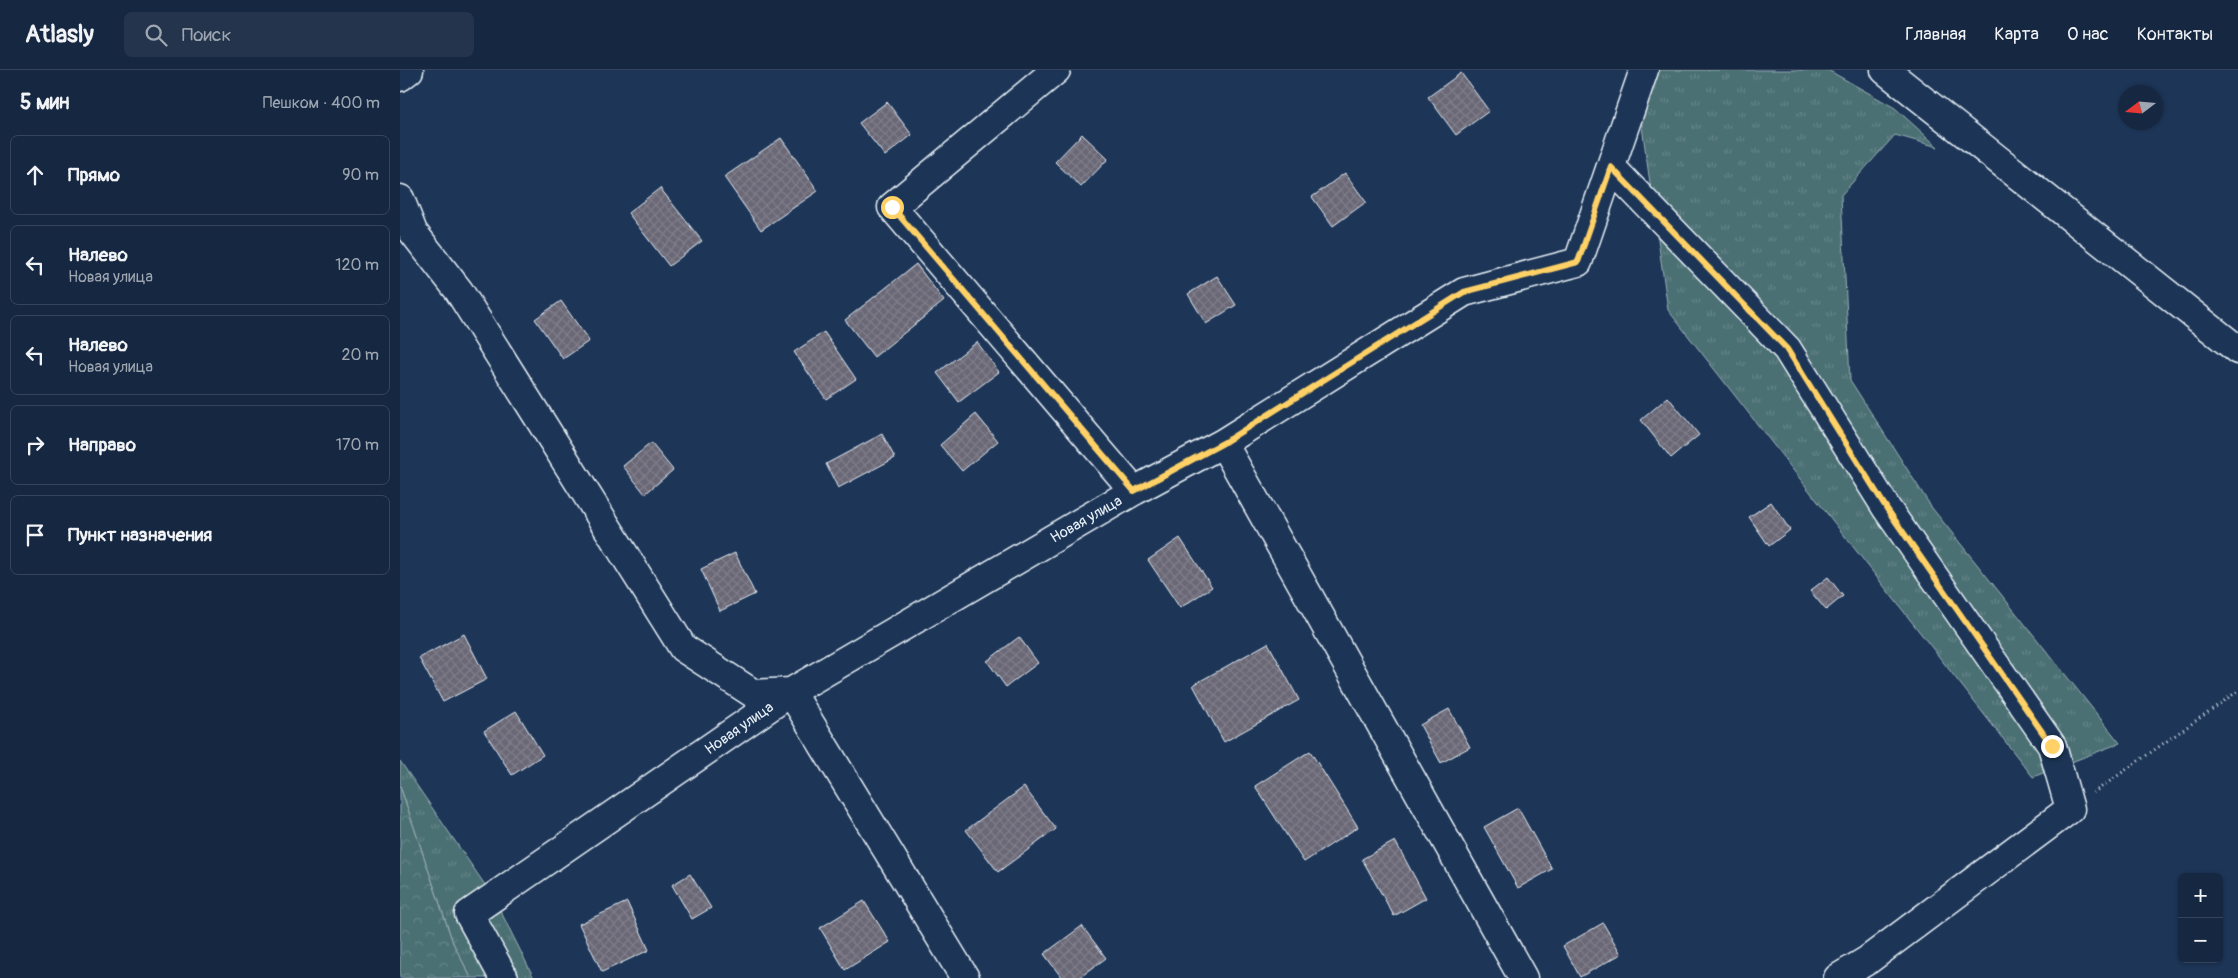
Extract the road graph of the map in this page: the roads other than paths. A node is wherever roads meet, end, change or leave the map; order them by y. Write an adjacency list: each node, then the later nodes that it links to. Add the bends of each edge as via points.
1 (409, 70): 5 (street)
2 (1056, 70): 11 (street, via 892,207)
3 (1644, 70): 6 (street, Новая улица)
4 (1885, 70): 9 (street)
5 (400, 77)
6 (1611, 167): 10 (street, Новая улица, via 1578,262 1464,292); 16 (street, via 1787,349 1887,509 2052,746 2070,809 1868,960)
7 (400, 199): 8 (street)
8 (407, 231): 12 (street, via 459,291 684,648 754,694)
9 (2238, 350)
10 (1223, 443): 11 (street, Новая улица); 15 (street)
11 (1134, 491): 12 (street, Новая улица)
12 (791, 692): 13 (street, Новая улица, via 469,914); 14 (street)
13 (504, 978)
14 (965, 978)
15 (1523, 978)
16 (1838, 978)

